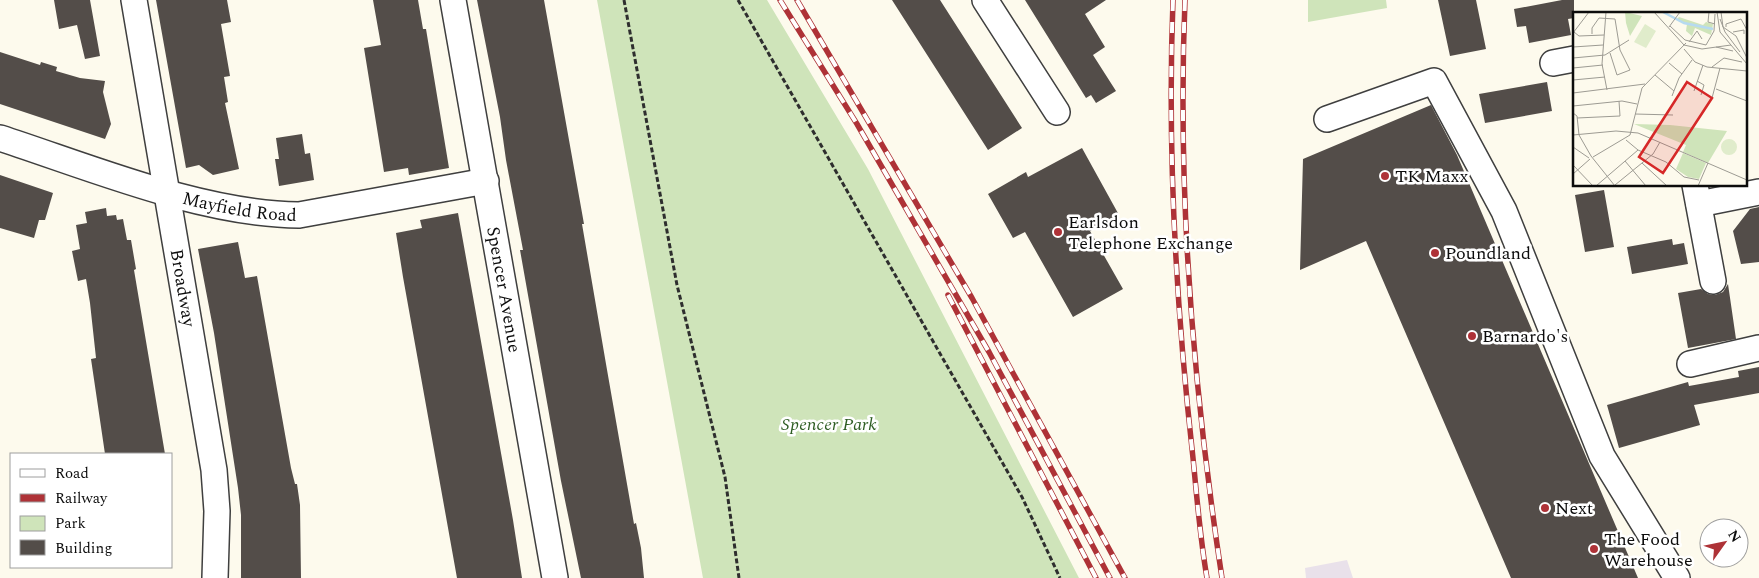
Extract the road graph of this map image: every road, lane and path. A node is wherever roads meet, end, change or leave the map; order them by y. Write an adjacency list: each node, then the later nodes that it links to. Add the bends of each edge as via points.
1 (134, 0): 10 (street, Broadway)
2 (453, 0): 9 (street, Spencer Avenue)
3 (624, 0): 18 (path, via 677,285 725,477)
4 (738, 0): 19 (path, via 1022,497)
5 (985, 0): 6 (street)
6 (1057, 112)
7 (1328, 119): 20 (street, via 1434,81 1504,211 1602,456)
8 (0, 138): 10 (street, Mayfield Road)
9 (486, 181): 10 (street, Mayfield Road, via 299,215 251,212); 17 (street, Spencer Avenue)
10 (166, 192): 16 (street, Broadway, via 214,470 217,520)
11 (1759, 192): 12 (street)
12 (1697, 194): 13 (street)
13 (1713, 281)
14 (1759, 348): 15 (street)
15 (1690, 364)
16 (215, 578)
17 (555, 578)
18 (739, 578)
19 (1060, 578)
20 (1677, 578)

